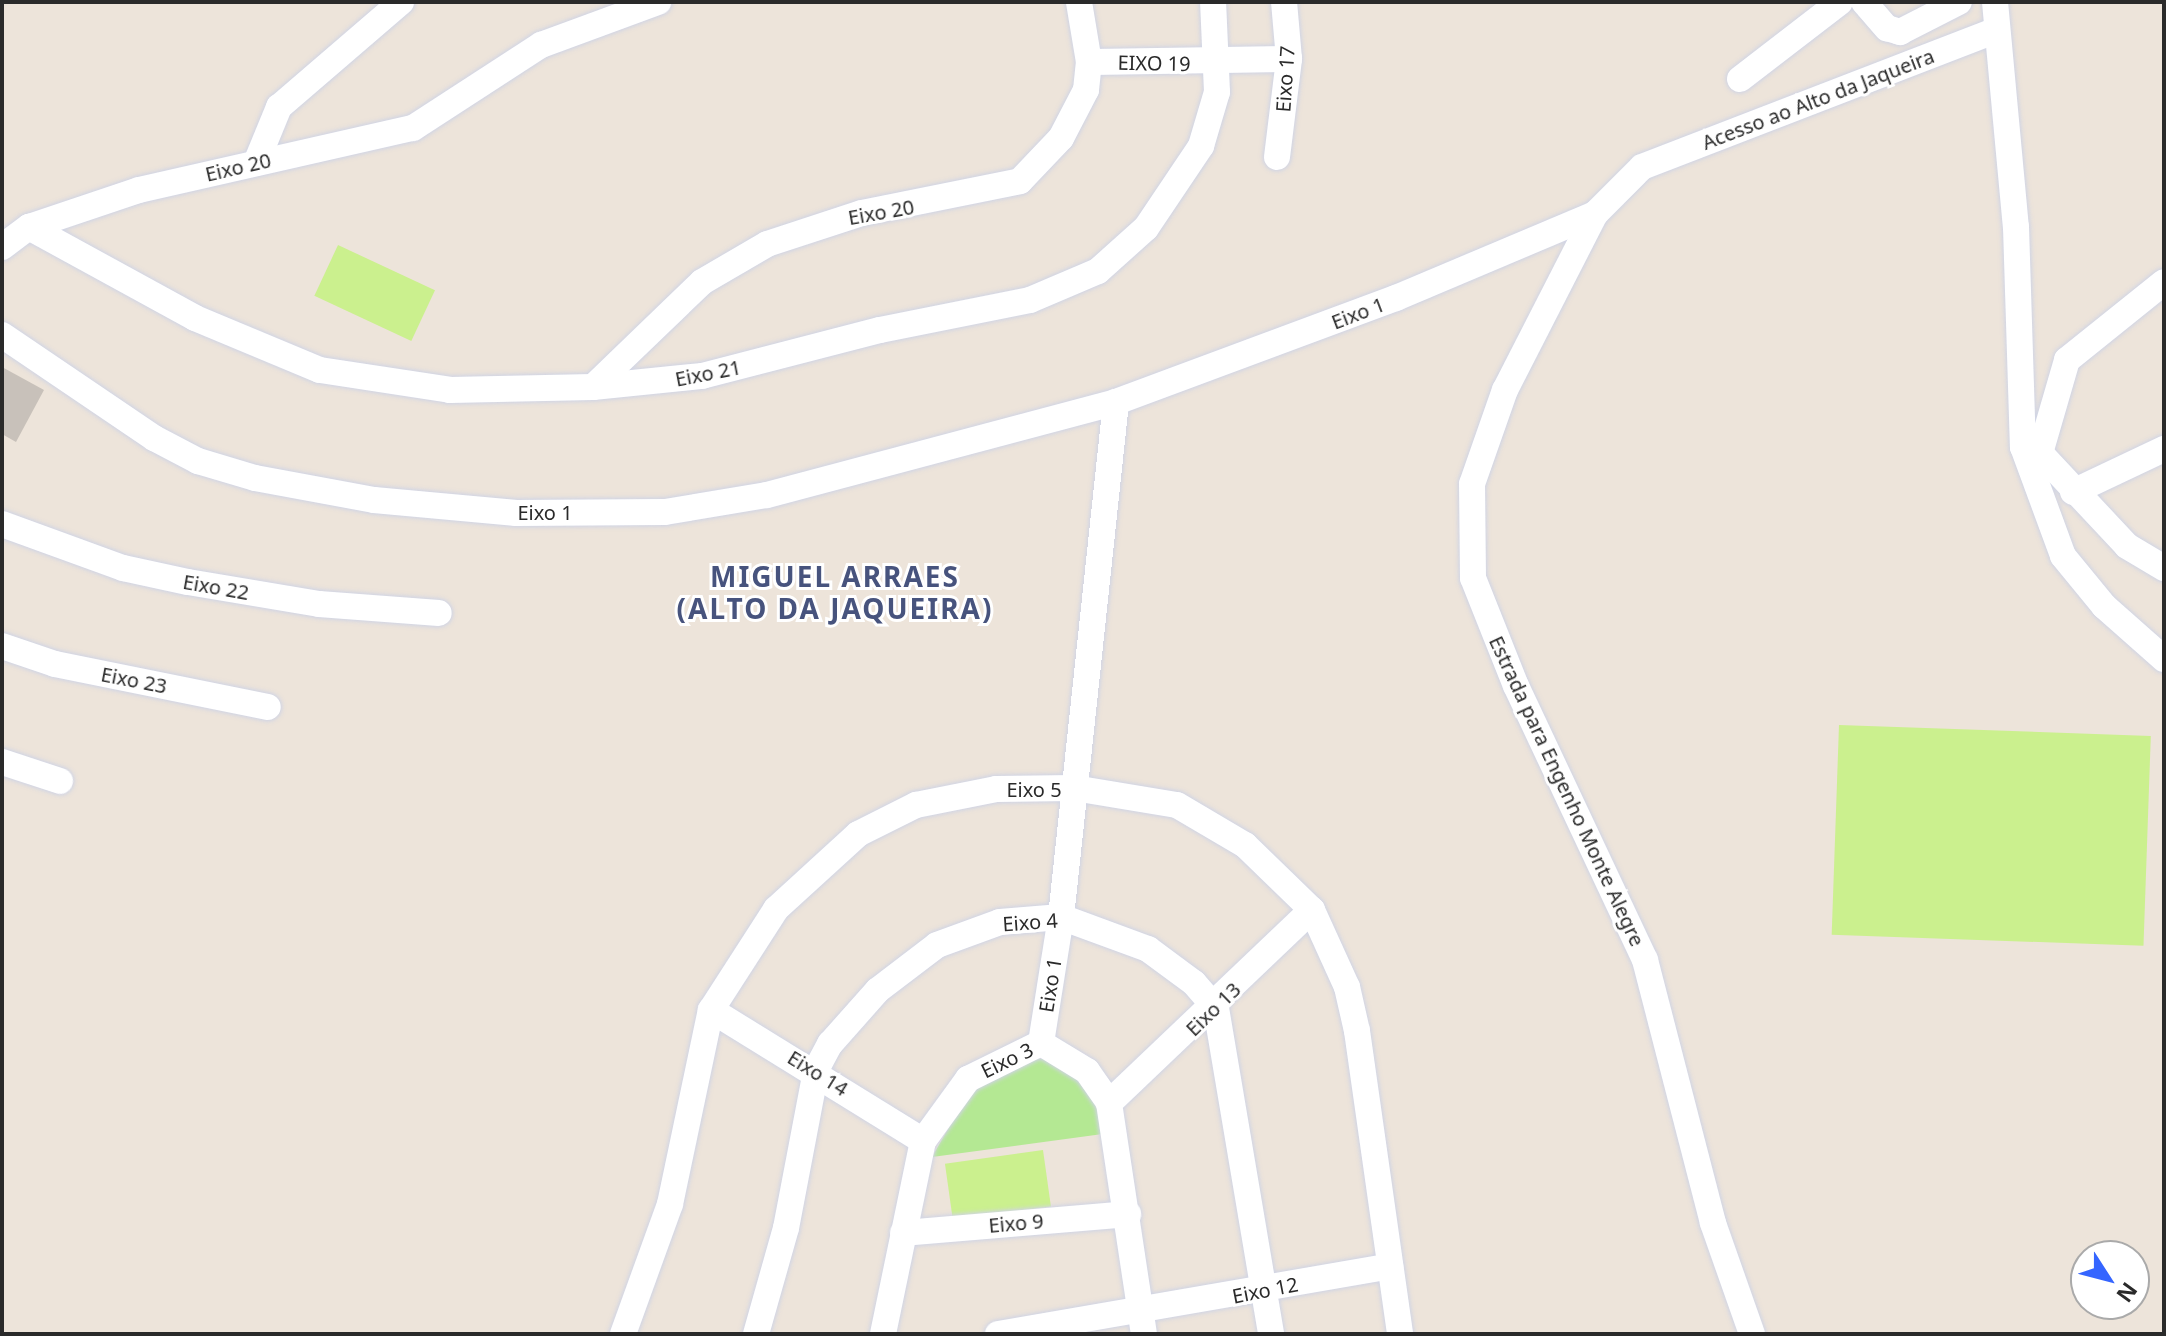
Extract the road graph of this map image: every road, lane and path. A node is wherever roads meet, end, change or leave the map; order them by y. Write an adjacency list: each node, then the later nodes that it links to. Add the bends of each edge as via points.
1 (401, 2): 16 (street, via 279,107)
2 (658, 2): 16 (street, Eixo 20, via 541,45 413,128)
3 (1079, 2): 12 (street, Eixo 20)
4 (1213, 2): 13 (street, Eixo 21)
5 (1284, 2): 11 (street, Eixo 17)
6 (1864, 2): 7 (street, via 1887,28 1900,32)
7 (1959, 2)
8 (1995, 2): 10 (street)
9 (1836, 3): 14 (street)
10 (1995, 31): 17 (street, Acesso ao Alto da Jaqueira, via 1642,167); 24 (street, via 2016,227)
11 (1289, 59): 13 (street, EIXO 19); 15 (street, Eixo 17)
12 (1089, 62): 13 (street, EIXO 19); 21 (street, Eixo 20, via 1078,112 1048,155 1020,181 862,213 767,244 702,282)
13 (1219, 64): 21 (street, Eixo 21, via 1212,115 1185,173 1146,228 1098,271 1030,300 880,330 702,376)
14 (1740, 79)
15 (1277, 157)
16 (256, 163): 18 (street, Eixo 20, via 139,190)
17 (1595, 214): 22 (street, Eixo 1, via 1396,298); 54 (street, Estrada para Engenho Monte Alegre, via 1505,390 1472,484 1473,578 1516,686 1645,960 1713,1223)
18 (11, 238): 21 (street, Eixo 21, via 320,370 450,390)
19 (2164, 282): 24 (street, via 2067,360)
20 (2, 335): 22 (street, Eixo 1, via 198,461 255,478 374,500 516,513 710,506)
21 (593, 387)
22 (1116, 402): 34 (street, Eixo 1)
23 (2164, 449): 25 (street)
24 (2031, 450): 25 (street); 30 (street, via 2063,556 2104,606)
25 (2073, 492): 27 (street, via 2127,546)
26 (2, 524): 28 (street, Eixo 22, via 123,568 188,582 319,604)
27 (2164, 568)
28 (439, 613)
29 (2, 646): 31 (street, Eixo 23, via 55,664)
30 (2164, 659)
31 (268, 707)
32 (2, 762): 33 (street)
33 (60, 781)
34 (1074, 788): 35 (street, Eixo 5, via 1188,810 1245,845); 36 (street, Eixo 1); 38 (street, Eixo 5, via 948,796 858,834 776,909)
35 (1312, 910): 37 (street, Eixo 13); 45 (street, Eixo 5, via 1347,987 1357,1031)
36 (1061, 917): 37 (street, Eixo 4, via 1148,949 1194,983); 39 (street, Eixo 1); 40 (street, Eixo 4, via 1000,922 913,959 855,1014)
37 (1216, 1008): 41 (street, Eixo 13); 46 (street)
38 (711, 1010): 40 (street, Eixo 14); 48 (street, Eixo 5, via 670,1204)
39 (1041, 1043): 41 (street, Eixo 3, via 1087,1071); 42 (street, Eixo 3, via 968,1079)
40 (816, 1070): 42 (street, Eixo 14); 49 (street, Eixo 4, via 786,1228)
41 (1109, 1103): 43 (street, Eixo 3)
42 (923, 1141): 44 (street, Eixo 3)
43 (1128, 1214): 44 (street, Eixo 9); 47 (street, Eixo 3)
44 (903, 1233): 50 (street, Eixo 3)
45 (1390, 1266): 46 (street, Eixo 12); 53 (street, Eixo 5)
46 (1263, 1292): 47 (street, Eixo 12); 52 (street)
47 (1142, 1323): 51 (street, Eixo 12)
48 (623, 1334)
49 (756, 1334)
50 (883, 1334)
51 (998, 1334)
52 (1271, 1334)
53 (1400, 1334)
54 (1752, 1334)

